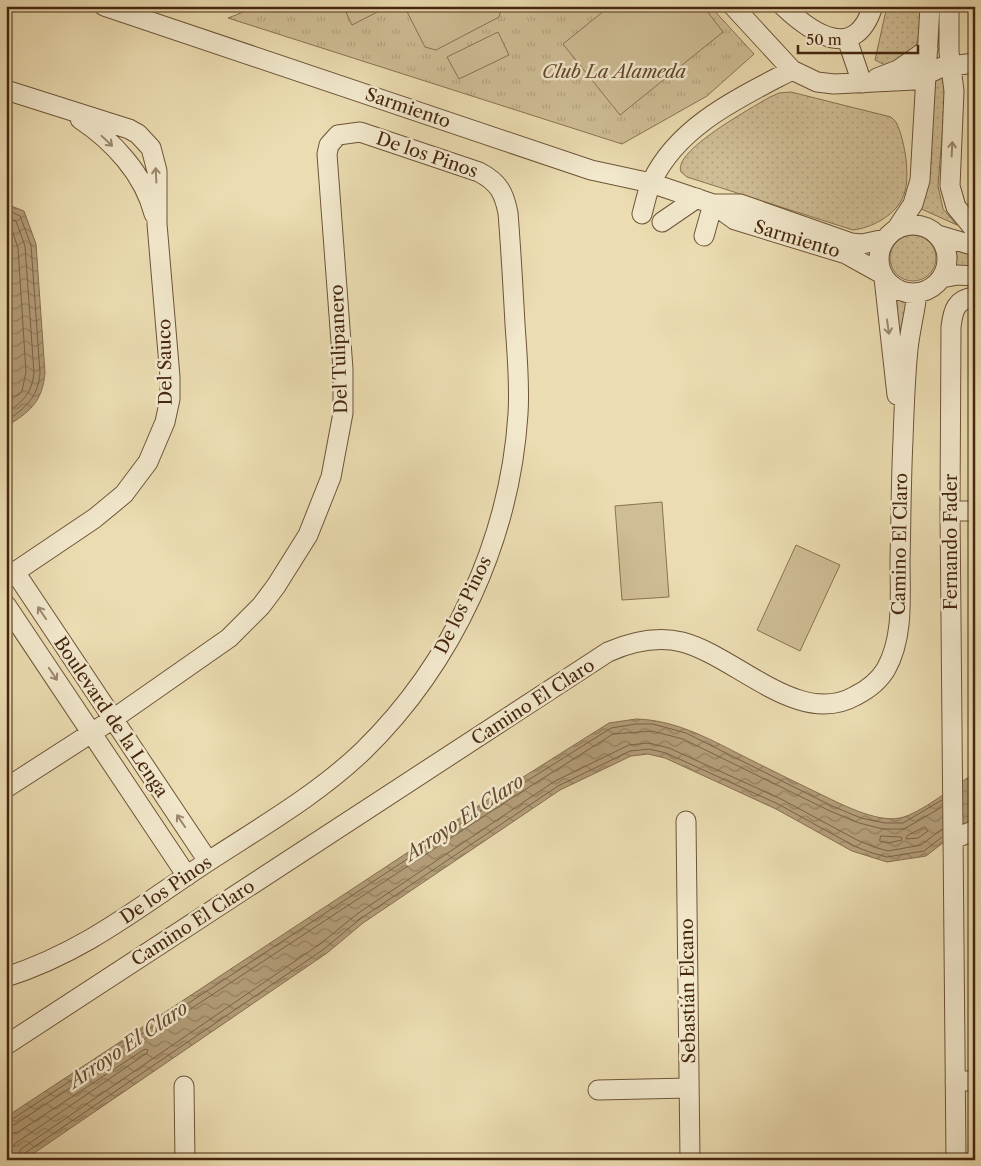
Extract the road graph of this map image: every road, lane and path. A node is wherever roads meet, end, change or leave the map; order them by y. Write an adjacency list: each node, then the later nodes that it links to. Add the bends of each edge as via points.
1 (104, 6): 18 (street, Sarmiento, via 591,170)
2 (733, 6): 11 (street)
3 (783, 6): 7 (street, via 823,37)
4 (873, 6): 7 (street, via 865,25)
5 (930, 6): 8 (street)
6 (949, 6): 10 (street)
7 (847, 39): 13 (street)
8 (928, 49): 12 (street); 13 (street, via 898,70)
9 (975, 63): 10 (street)
10 (951, 65): 12 (street); 23 (street, one-way to 10, via 956,207 950,186 954,91)
11 (792, 70): 13 (street, via 817,82); 18 (street, via 685,135 670,150)
12 (926, 75): 13 (street, via 915,80); 15 (street)
13 (862, 83): 15 (street)
14 (6, 90): 16 (street, Del Sauco)
15 (925, 102): 24 (street, via 918,191 909,210)
16 (69, 111): 22 (street, Del Sauco, one-way to 22, via 111,144 132,169 150,201); 22 (street, Del Sauco, one-way to 16, via 157,171 145,141 129,129)
17 (338, 135): 38 (street, Del Tulipanero, via 329,145 327,154 343,369 343,413 338,449 324,498 289,568 246,622 211,652); 44 (street, De los Pinos, via 351,131 369,135 479,172 500,187 508,213 518,367 518,413 511,473 499,524 476,586 446,644 404,704 363,751 332,777)
18 (651, 183): 19 (street, Sarmiento); 20 (street)
19 (705, 201): 21 (street); 24 (street, Sarmiento, via 740,204 862,244); 26 (street); 28 (street, Sarmiento, via 735,220 846,254)
20 (642, 214)
21 (662, 222)
22 (157, 224): 36 (street, Del Sauco, via 170,384 168,407 157,445 139,478 111,507)
23 (975, 230)
24 (891, 233): 25 (street, via 914,224); 28 (street, via 878,256)
25 (938, 235): 27 (street); 30 (street, via 947,256)
26 (704, 236)
27 (975, 246)
28 (883, 276): 31 (street, via 898,290); 33 (street, Camino El Claro, one-way to 33)
29 (975, 276): 30 (street)
30 (942, 278): 31 (street)
31 (917, 293): 33 (street, Camino El Claro, via 908,348)
32 (975, 297): 35 (street, Fernando Fader, via 959,302 952,316)
33 (903, 441): 47 (street, Camino El Claro, via 896,644 885,671 865,691 833,705 816,706 790,697 682,642 654,640 622,646 608,652)
34 (975, 511): 35 (street)
35 (950, 512): 43 (street, Fernando Fader)
36 (10, 575): 38 (street, Boulevard de la Lenga, one-way to 36)
37 (6, 604): 39 (street, Boulevard de la Lenga, one-way to 39)
38 (113, 720): 39 (street, Del Tulipanero); 44 (street, Boulevard de la Lenga, one-way to 38)
39 (92, 732): 40 (street, Del Tulipanero); 45 (street, Boulevard de la Lenga)
40 (6, 788)
41 (686, 822): 51 (street, Sebastián Elcano)
42 (975, 830): 43 (street)
43 (954, 839): 48 (street)
44 (208, 861): 45 (street, De los Pinos)
45 (187, 876): 46 (street, De los Pinos, via 146,906 76,948)
46 (6, 977)
47 (6, 1045)
48 (955, 1081): 49 (street); 55 (street)
49 (975, 1081)
50 (184, 1086): 53 (street)
51 (689, 1088): 52 (street); 54 (street, Sebastián Elcano)
52 (598, 1090)
53 (185, 1160)
54 (690, 1160)
55 (956, 1160)

